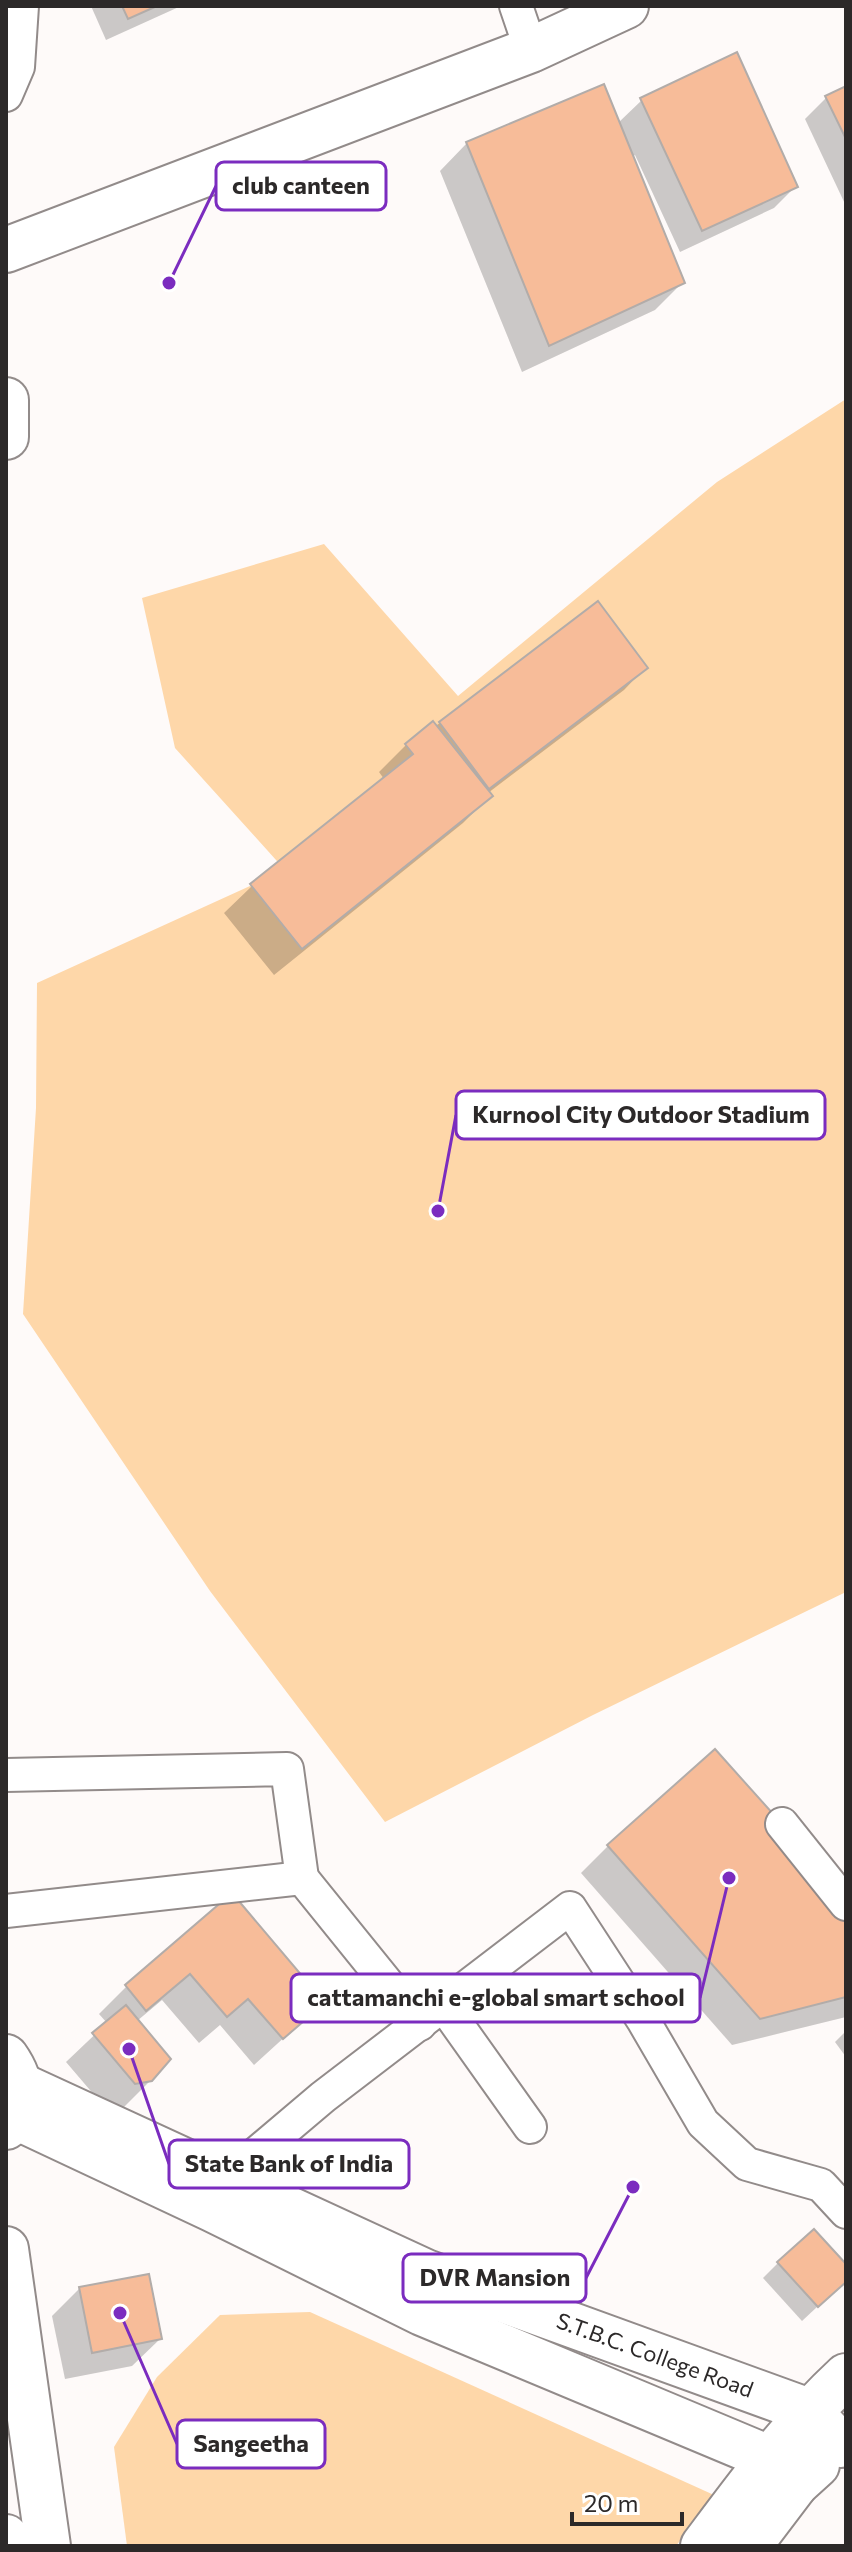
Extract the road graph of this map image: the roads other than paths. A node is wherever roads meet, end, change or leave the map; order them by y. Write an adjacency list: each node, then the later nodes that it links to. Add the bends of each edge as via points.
1 (22, 6): 5 (street)
2 (516, 6): 4 (street)
3 (626, 6): 4 (street)
4 (531, 50): 6 (street)
5 (10, 73)
6 (6, 250)
7 (6, 400): 8 (street)
8 (6, 437)
9 (6, 1775): 11 (street, via 287,1769)
10 (782, 1824): 12 (street)
11 (302, 1878): 13 (street); 14 (street)
12 (846, 1904)
13 (6, 1911)
14 (432, 2015): 16 (street); 17 (street); 18 (street, via 570,1908 703,2123 747,2164 821,2185)
15 (12, 2096): 17 (street, S.T.B.C. College Road); 21 (street, via 422,2313)
16 (530, 2127)
17 (226, 2179): 20 (street, S.T.B.C. College Road, via 426,2272)
18 (846, 2212)
19 (6, 2249): 28 (street)
20 (559, 2320): 21 (street); 23 (street, S.T.B.C. College Road)
21 (547, 2366): 25 (street)
22 (846, 2376): 23 (street)
23 (809, 2411): 24 (street, S.T.B.C. College Road); 25 (street)
24 (843, 2443): 25 (street)
25 (782, 2471): 29 (street); 30 (street)
26 (6, 2537): 27 (street)
27 (7, 2546)
28 (48, 2546)
29 (703, 2546)
30 (749, 2546)

